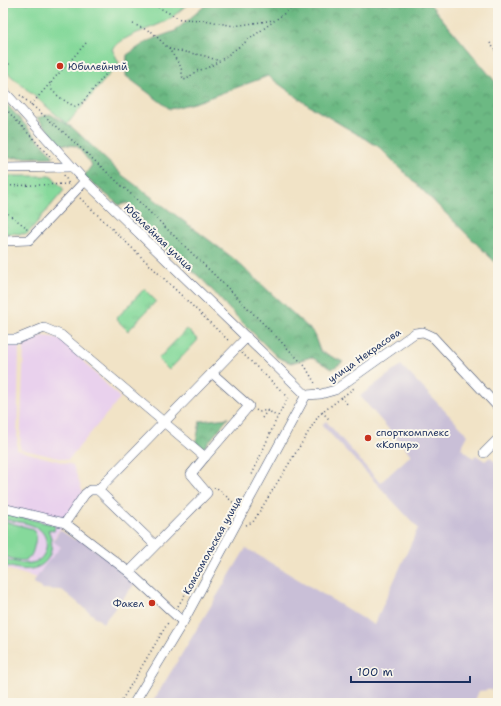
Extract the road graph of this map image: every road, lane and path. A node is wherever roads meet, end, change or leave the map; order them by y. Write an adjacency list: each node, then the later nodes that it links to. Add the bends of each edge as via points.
1 (301, 3): 5 (path)
2 (494, 3): 4 (path)
3 (158, 7): 5 (path, via 180,19 204,20 234,26)
4 (498, 7)
5 (275, 20): 11 (path)
6 (133, 24): 9 (path, via 152,32)
7 (490, 43): 10 (path)
8 (86, 44): 15 (path)
9 (169, 49): 11 (path); 11 (path, via 181,67 182,80)
10 (498, 54)
11 (221, 60)
12 (10, 63): 14 (path)
13 (114, 64): 15 (path, via 82,103 75,106 52,90)
14 (3, 70)
15 (52, 81): 18 (path)
16 (3, 90): 20 (street, Юбилейная улица)
17 (20, 95): 18 (path)
18 (31, 104): 36 (path, via 133,196 250,310 305,366)
19 (3, 106): 22 (path)
20 (72, 167): 22 (street); 23 (street, Юбилейная улица)
21 (3, 168): 22 (street)
22 (60, 168): 24 (path)
23 (85, 181): 26 (street); 31 (street, Юбилейная улица)
24 (69, 184): 25 (path); 26 (path)
25 (3, 186)
26 (74, 193): 29 (street); 33 (path)
27 (3, 208): 28 (path)
28 (3, 211): 29 (path, via 26,227)
29 (29, 240): 30 (street)
30 (3, 241)
31 (247, 337): 33 (street); 37 (street, Юбилейная улица)
32 (3, 339): 48 (street, via 17,339 44,328 61,335)
33 (237, 348): 34 (street); 46 (path, via 288,397)
34 (212, 373): 41 (street); 48 (street)
35 (355, 387): 38 (path)
36 (321, 394): 37 (street, улица Некрасова); 40 (street, улица Некрасова, via 335,390 415,332 423,332 432,336)
37 (306, 395): 63 (street, Комсомольская улица)
38 (341, 397): 39 (path); 44 (path)
39 (348, 405)
40 (498, 406)
41 (253, 407): 43 (path); 43 (path); 51 (street)
42 (268, 410): 43 (path); 45 (path); 46 (path)
43 (261, 411)
44 (322, 412): 47 (path); 57 (path)
45 (262, 418)
46 (277, 418): 52 (path)
47 (329, 419)
48 (163, 422): 51 (street); 53 (street)
49 (497, 441): 50 (street)
50 (484, 453)
51 (205, 457): 54 (street, via 191,474)
52 (250, 479)
53 (98, 490): 58 (street, via 90,490 85,494); 59 (street)
54 (207, 493): 55 (path, via 216,487); 59 (street)
55 (238, 506)
56 (3, 508): 58 (street)
57 (253, 522)
58 (65, 523): 61 (street)
59 (155, 545): 61 (street)
60 (210, 553): 62 (path)
61 (129, 572): 62 (street)
62 (174, 613): 63 (street); 64 (path)
63 (183, 622): 65 (street, Комсомольская улица)
64 (120, 703)
65 (134, 703)

